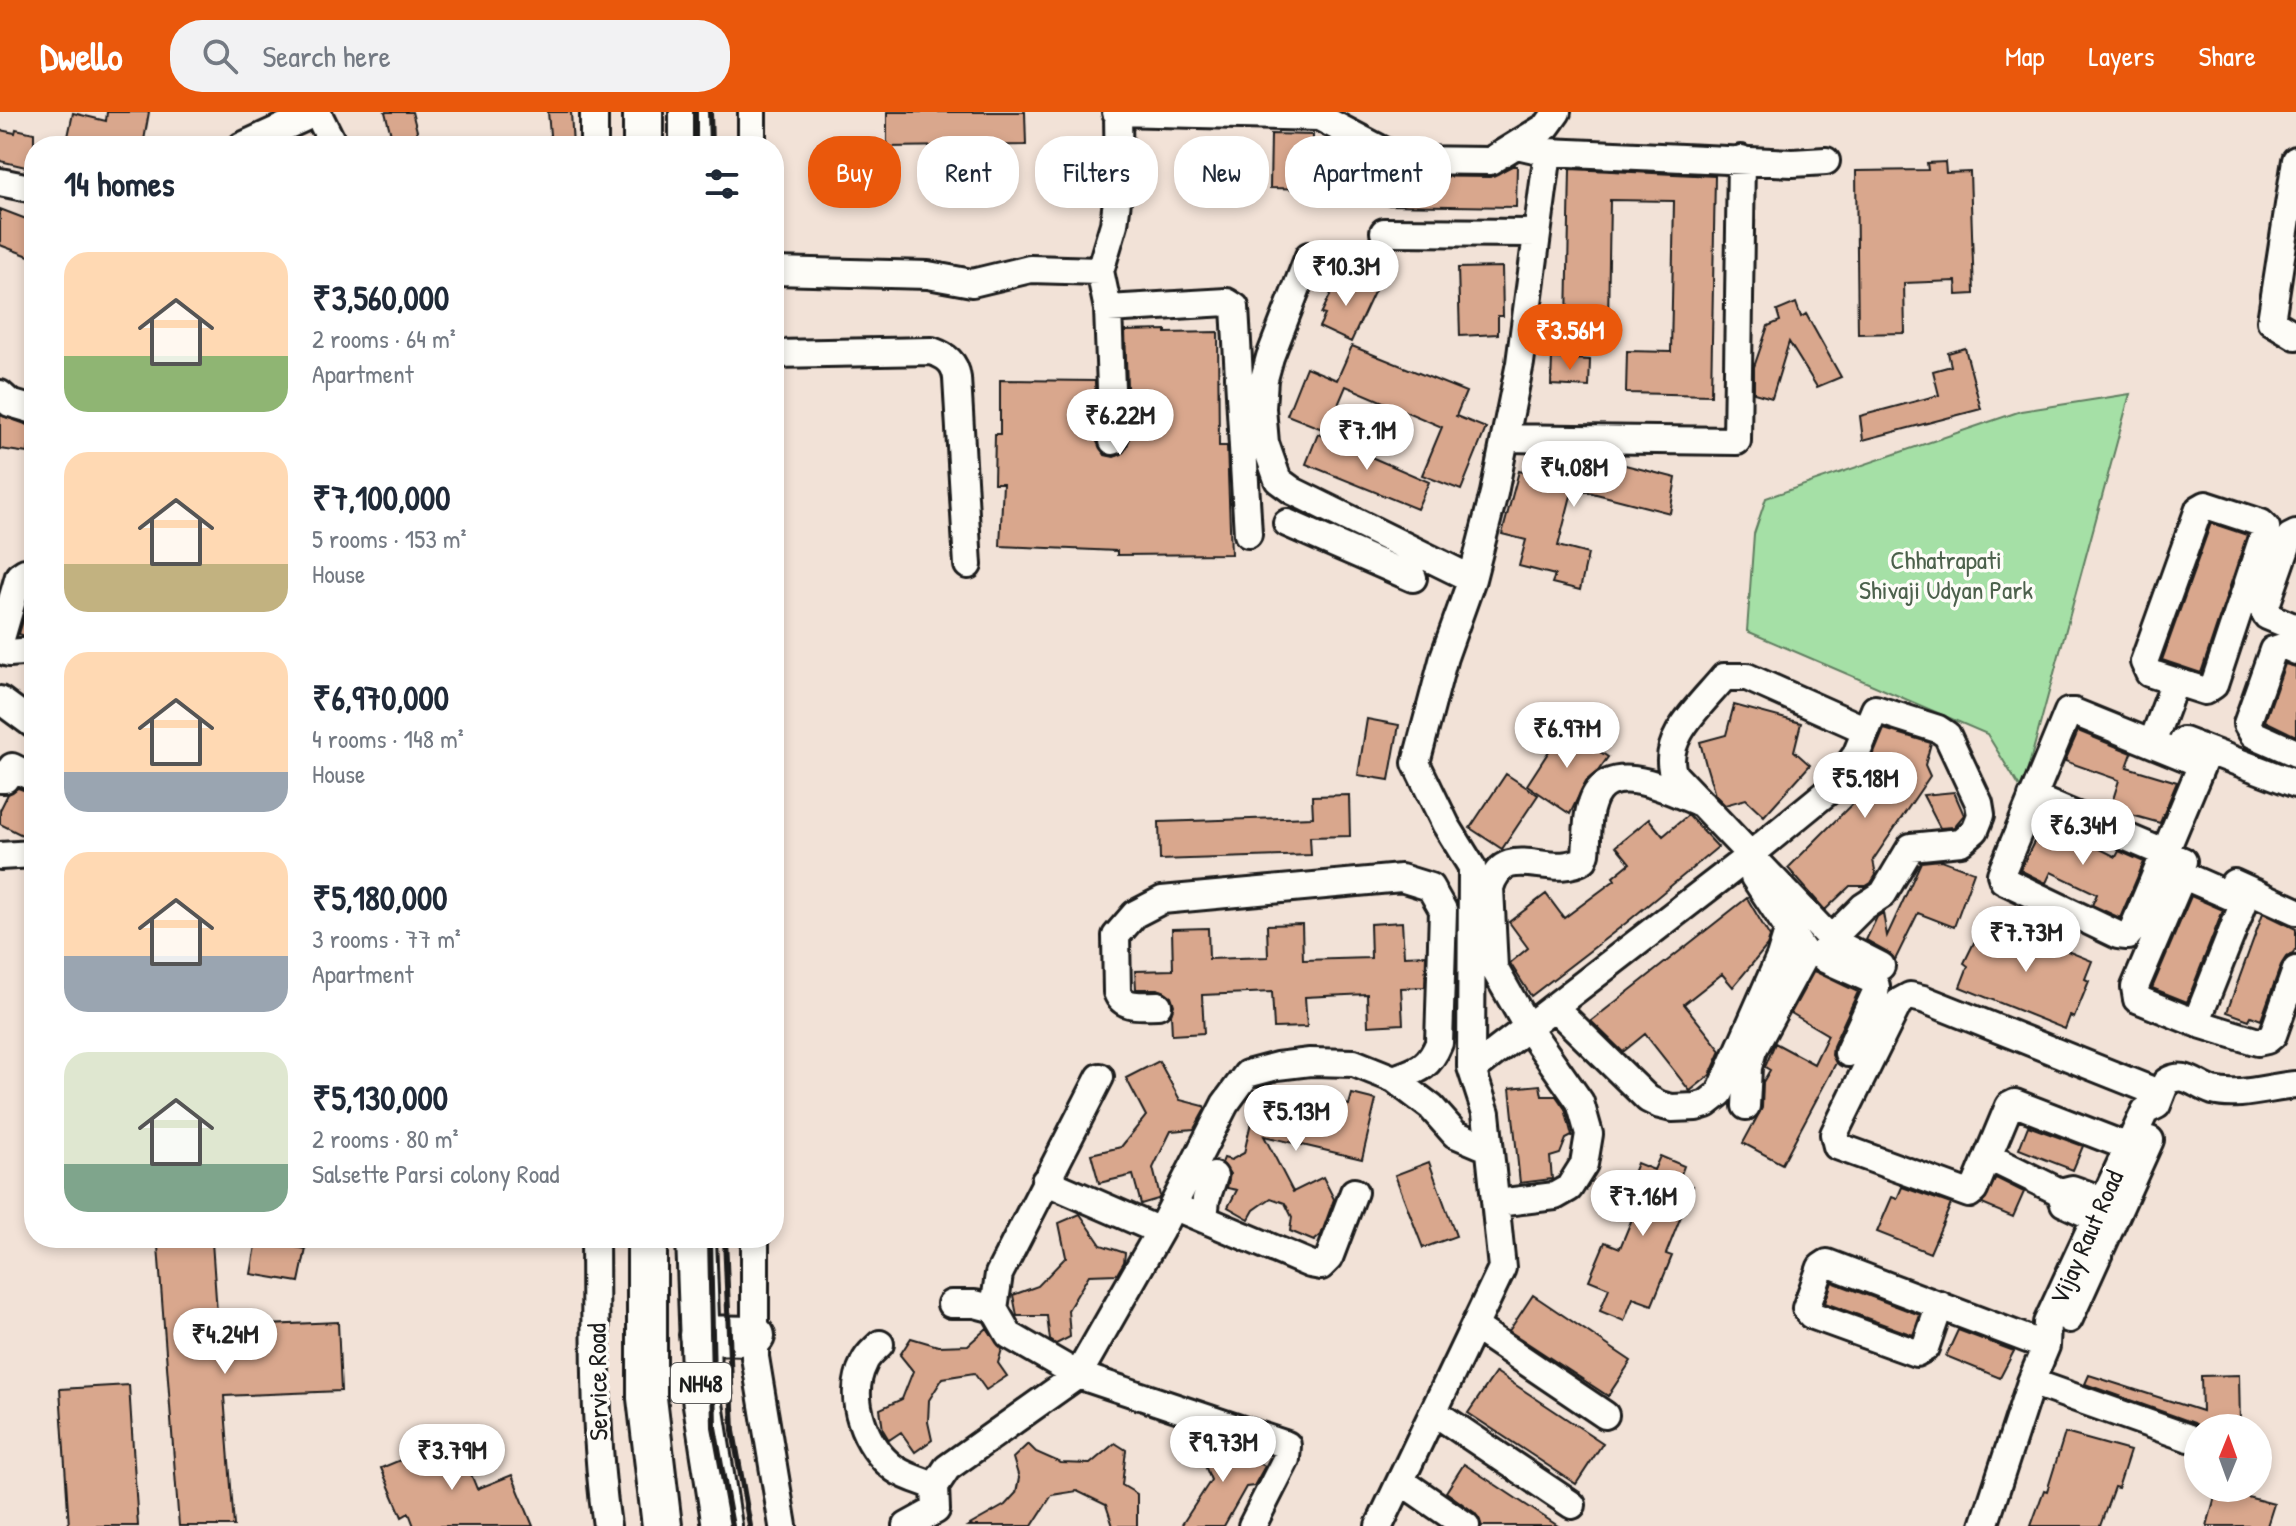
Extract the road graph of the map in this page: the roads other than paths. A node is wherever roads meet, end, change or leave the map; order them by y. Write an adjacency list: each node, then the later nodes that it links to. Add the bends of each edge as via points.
1 (317, 112): 8 (street); 9 (street)
2 (594, 112): 10 (street)
3 (643, 112): 11 (highway)
4 (689, 112): 12 (highway)
5 (752, 112): 13 (street)
6 (1557, 112): 14 (street, via 1547,126)
7 (1117, 113): 14 (street, via 1319,117 1401,160 1490,161); 25 (street, via 1119,185)
8 (264, 136)
9 (329, 136)
10 (594, 136)
11 (643, 136)
12 (689, 136)
13 (752, 136)
14 (1517, 145): 15 (street)
15 (1548, 152): 16 (street); 22 (street)
16 (1741, 159): 18 (street); 31 (street, via 1737,441)
17 (2296, 160): 27 (street, via 2271,321)
18 (1826, 161)
19 (0, 182): 20 (street)
20 (24, 187)
21 (1384, 232): 22 (street)
22 (1536, 233): 31 (street)
23 (1309, 256): 34 (street, via 1264,379 1265,443 1278,480)
24 (784, 271): 25 (street, via 928,275 972,283 1030,269)
25 (1100, 271): 26 (street)
26 (1108, 309): 32 (street); 35 (street, via 1227,302 1235,307)
27 (2296, 336)
28 (784, 354): 38 (street, via 932,351 951,361 956,369)
29 (0, 394): 30 (street)
30 (24, 407)
31 (1505, 438): 41 (street)
32 (1113, 441)
33 (1287, 523): 37 (street)
34 (1359, 524): 37 (street); 41 (street)
35 (1248, 534)
36 (2296, 534): 42 (street, via 2290,537 2264,611)
37 (1348, 550): 40 (street)
38 (968, 565)
39 (24, 573): 43 (street)
40 (1413, 578)
41 (1472, 579): 74 (street, via 1444,657 1416,763 1472,867)
42 (2296, 628)
43 (0, 642)
44 (0, 650): 46 (street)
45 (2296, 651): 53 (street, via 2285,646 2273,650 2247,724 2253,734)
46 (24, 652)
47 (2175, 682): 47 (street, via 2149,673 2144,658 2199,509 2209,505 2261,523 2265,531 2214,685 2201,691); 52 (street)
48 (2072, 697): 52 (street)
49 (0, 700): 50 (street)
50 (24, 718)
51 (1866, 730): 58 (street, via 1747,677 1724,677 1670,751 1674,775); 62 (street, via 1856,755 1832,788); 66 (street, via 1875,709 1943,732 1976,794 1981,815 1966,840 1908,850 1883,894)
52 (2157, 730): 56 (street)
53 (2296, 753)
54 (24, 773): 55 (street, via 12,767)
55 (0, 779)
56 (2296, 784)
57 (2032, 797): 59 (street); 59 (street, via 2002,877 2118,935 2131,933); 59 (street, via 2068,712 2199,762 2202,769)
58 (1702, 804): 62 (street); 72 (street, via 1636,780 1610,782 1591,804 1584,859 1563,868 1510,863 1497,871 1490,888 1494,968)
59 (2167, 854): 63 (street)
60 (24, 855): 61 (street)
61 (0, 856)
62 (1747, 858): 65 (street); 66 (street); 70 (street)
63 (2247, 896): 64 (street); 71 (street); 71 (street, via 2181,879 2135,987 2140,1002)
64 (2296, 911)
65 (1789, 928): 70 (street, via 1720,1093 1706,1104 1672,1108 1648,1099); 79 (street, via 1805,958 1753,1050)
66 (1831, 939): 67 (street); 73 (street, via 1824,957 1870,979 1876,989)
67 (1881, 966)
68 (2296, 970): 71 (street, via 2267,1040 2258,1042)
69 (1158, 1005): 77 (street, via 1127,1005 1119,999 1116,936 1135,914 1162,900 1401,878 1430,887 1443,910 1439,1043 1432,1060)
70 (1555, 1008): 72 (street)
71 (2196, 1023)
72 (1528, 1028): 74 (street); 85 (street, via 1580,1102 1589,1134 1587,1151 1569,1188 1555,1196)
73 (1848, 1053)
74 (1472, 1070): 80 (street, via 1486,1113)
75 (1100, 1077): 83 (street)
76 (2289, 1077): 78 (street, Vijay Raut Road, via 2241,1092 2218,1092 2178,1077 2166,1082)
77 (1394, 1079): 80 (street, via 1455,1134); 86 (street, via 1354,1063 1325,1062 1247,1074 1225,1104)
78 (2159, 1099): 81 (street, Vijay Raut Road, via 2145,1111); 81 (street, via 1910,996 1899,1002 1834,1134 1841,1147 1969,1194 2009,1106 2015,1103)
79 (1746, 1106)
80 (1488, 1148): 85 (street)
81 (2132, 1151): 87 (street, Vijay Raut Road); 87 (street, via 2020,1114 1996,1162 2060,1192 2064,1203)
82 (1214, 1176): 88 (street)
83 (1045, 1181): 89 (street); 96 (street, via 999,1274)
84 (1354, 1192): 88 (street, via 1329,1258 1321,1266)
85 (1497, 1203): 97 (street, via 1502,1268)
86 (1173, 1206): 88 (street); 89 (street)
87 (2103, 1214): 101 (street, Vijay Raut Road, via 2047,1323)
88 (1204, 1219)
89 (1160, 1231): 102 (street)
90 (595, 1248): 111 (street, Service Road, via 595,1384)
91 (647, 1248): 112 (highway, NH48, via 647,1398)
92 (696, 1248): 98 (highway, NH48)
93 (755, 1248): 99 (street)
94 (951, 1304): 96 (street)
95 (1940, 1305): 95 (street, via 1923,1352 1916,1353 1811,1315 1806,1308 1827,1263); 101 (street)
96 (994, 1309): 102 (street, via 1009,1335)
97 (1475, 1327): 104 (street); 105 (street)
98 (699, 1335): 99 (highway); 113 (highway, NH48, via 702,1398)
99 (755, 1336): 114 (street)
100 (880, 1344): 109 (street, via 861,1371 858,1396 864,1430 882,1459)
101 (2046, 1346): 103 (street, Vijay Raut Road)
102 (1078, 1375): 109 (street, via 947,1468); 116 (street, via 1287,1445 1286,1459)
103 (2031, 1382): 106 (street); 118 (street, Vijay Raut Road)
104 (1434, 1412): 107 (street); 108 (street)
105 (1605, 1415)
106 (2184, 1436)
107 (1401, 1481): 110 (street); 117 (street)
108 (1572, 1505)
109 (939, 1507): 115 (street)
110 (1383, 1525)
111 (607, 1526)
112 (662, 1526)
113 (722, 1526)
114 (783, 1526)
115 (907, 1526)
116 (1252, 1526)
117 (1466, 1526)
118 (1984, 1526)

